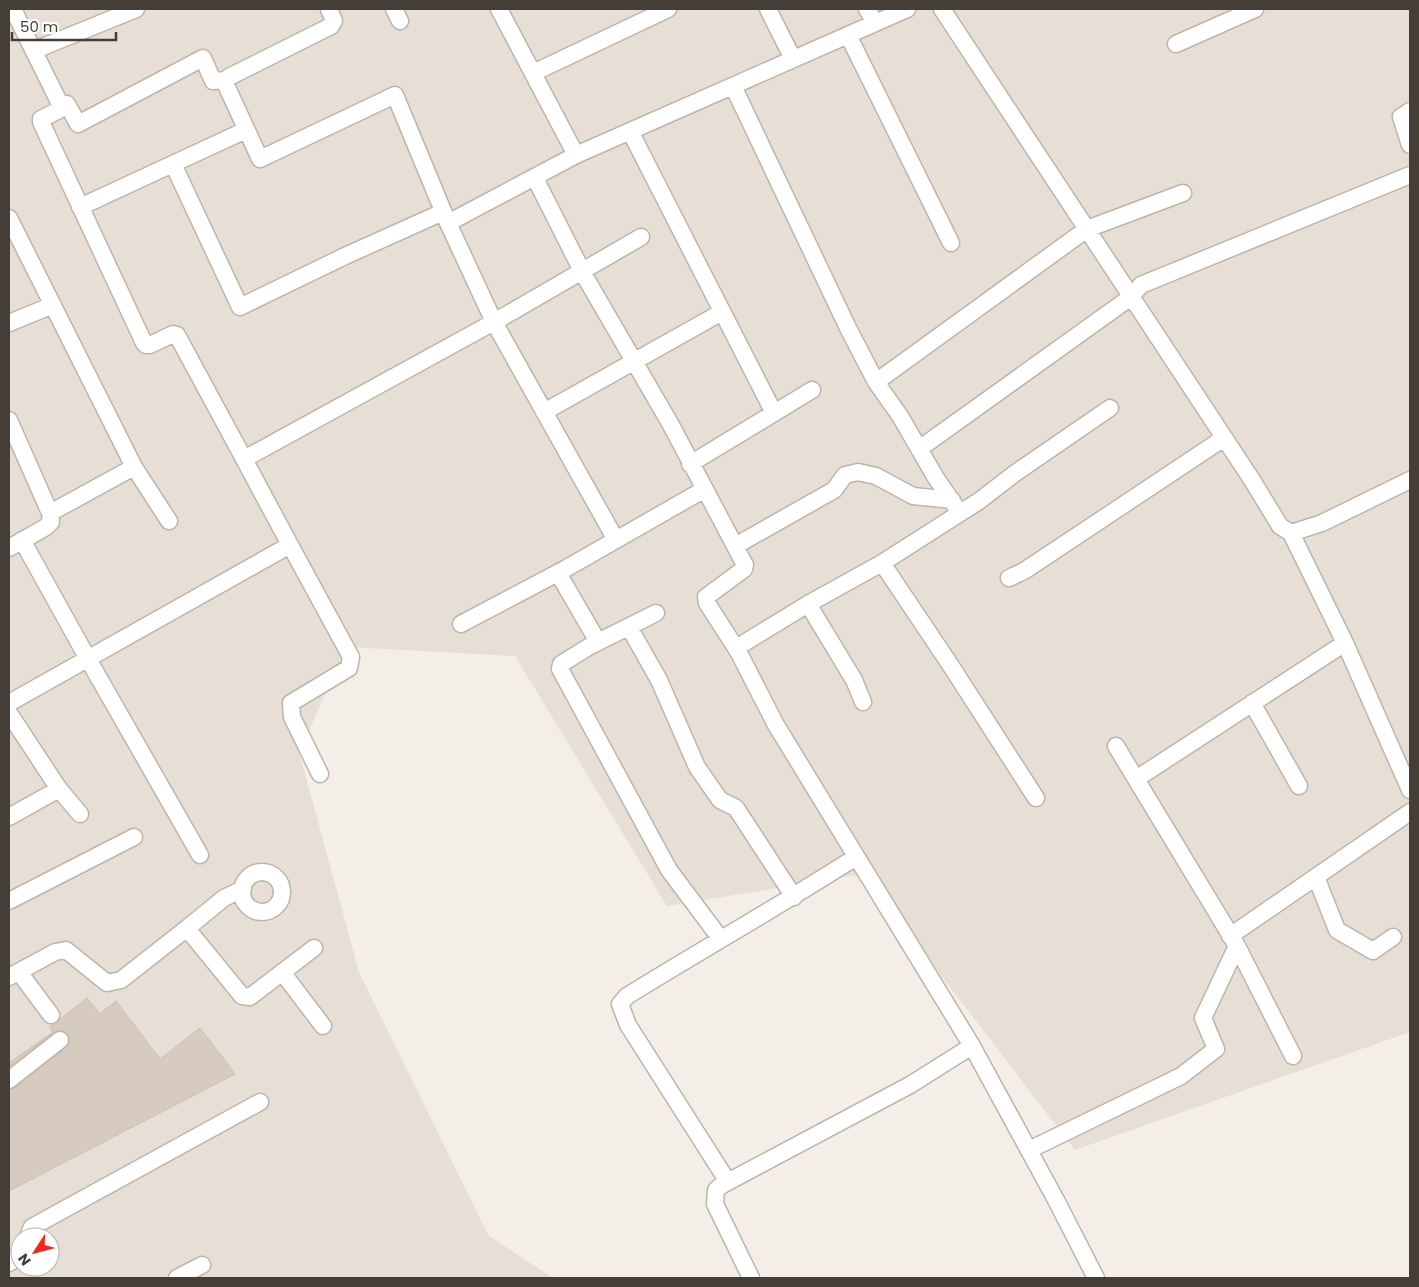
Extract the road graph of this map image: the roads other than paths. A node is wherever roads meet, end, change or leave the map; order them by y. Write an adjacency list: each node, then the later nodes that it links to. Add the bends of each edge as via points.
1 (12, 9): 13 (street)
2 (136, 9): 13 (street)
3 (329, 9): 16 (street, via 334,21 331,26)
4 (499, 9): 15 (street)
5 (668, 9): 15 (street)
6 (768, 9): 14 (street)
7 (908, 9): 10 (street)
8 (942, 9): 31 (street)
9 (1255, 9): 12 (street)
10 (871, 16): 11 (street)
11 (848, 35): 14 (street); 33 (street)
12 (1176, 44)
13 (35, 50): 18 (street)
14 (793, 59): 17 (street)
15 (533, 73): 23 (street)
16 (226, 80): 18 (street, via 214,81 202,58 78,124 67,104); 20 (street)
17 (733, 86): 21 (street); 41 (street)
18 (61, 106): 28 (street, via 41,122)
19 (1410, 112): 22 (street, via 1401,117)
20 (246, 130): 24 (street); 30 (street, via 260,159 396,95)
21 (630, 131): 23 (street); 37 (street)
22 (1410, 145)
23 (576, 155): 26 (street)
24 (173, 164): 28 (street); 30 (street, via 240,307 345,256)
25 (1410, 175): 35 (street, via 1141,285)
26 (535, 178): 30 (street); 34 (street)
27 (1183, 193): 31 (street)
28 (80, 207): 49 (street, via 144,343 150,345 177,335)
29 (9, 218): 36 (street)
30 (446, 218): 38 (street)
31 (1087, 229): 35 (street); 41 (street)
32 (641, 237): 34 (street)
33 (951, 243)
34 (582, 271): 38 (street); 40 (street)
35 (1131, 297): 47 (street); 48 (street)
36 (52, 305): 39 (street); 51 (street)
37 (722, 312): 40 (street); 45 (street)
38 (494, 322): 44 (street); 49 (street)
39 (9, 323)
40 (634, 362): 44 (street); 50 (street)
41 (876, 382): 48 (street)
42 (812, 390): 45 (street)
43 (1110, 408): 54 (street)
44 (544, 412): 58 (street)
45 (774, 412): 50 (street)
46 (9, 420): 55 (street)
47 (1224, 438): 57 (street, via 1280,526); 64 (street)
48 (919, 449): 54 (street)
49 (244, 458): 60 (street)
50 (690, 464): 53 (street)
51 (134, 467): 55 (street); 56 (street)
52 (1410, 480): 57 (street, via 1322,523)
53 (705, 489): 58 (street); 61 (street)
54 (956, 506): 61 (street, via 913,496 876,476 858,472 845,475 834,490); 62 (street)
55 (50, 513): 59 (street, via 51,522 46,527)
56 (169, 521)
57 (1291, 533): 70 (street)
58 (616, 540): 63 (street)
59 (16, 544): 72 (street)
60 (290, 545): 72 (street); 79 (street, via 351,657 349,668 291,703 292,717)
61 (735, 546): 71 (street, via 745,564 744,569 706,597)
62 (882, 563): 65 (street); 84 (street)
63 (558, 573): 67 (street); 69 (street)
64 (1009, 578)
65 (808, 604): 71 (street); 73 (street)
66 (656, 612): 68 (street)
67 (461, 624)
68 (629, 627): 69 (street); 93 (street, via 659,680 696,767 720,800 736,808)
69 (598, 642): 97 (street, via 560,664 562,674 669,870)
70 (1344, 643): 75 (street); 78 (street)
71 (736, 648): 90 (street, via 776,725)
72 (88, 659): 74 (street); 89 (street)
73 (864, 702)
74 (9, 703)
75 (1252, 703): 80 (street); 81 (street)
76 (9, 713): 82 (street)
77 (1116, 746): 80 (street)
78 (1404, 760): 83 (street)
79 (320, 774)
80 (1136, 779): 98 (street)
81 (1299, 786)
82 (59, 789): 86 (street); 87 (street)
83 (1410, 790)
84 (1036, 798)
85 (1410, 812): 91 (street)
86 (80, 814)
87 (9, 817)
88 (134, 837): 94 (street)
89 (200, 855)
90 (856, 857): 93 (street); 105 (street)
91 (1316, 877): 96 (street, via 1337,930 1373,951); 98 (street)
92 (243, 889): 95 (street, via 224,898)
93 (794, 897): 97 (street)
94 (9, 901)
95 (186, 929): 100 (street, via 242,996 250,997); 101 (street, via 121,980 108,983 66,950 55,952)
96 (1393, 937)
97 (720, 938): 110 (street, via 627,996 620,1004 628,1025)
98 (1233, 941): 106 (street); 109 (street, via 1203,1018 1216,1049 1181,1076)
99 (314, 948): 100 (street)
100 (282, 972): 103 (street)
101 (14, 974): 102 (street)
102 (51, 1015)
103 (323, 1026)
104 (60, 1040): 107 (street)
105 (972, 1046): 109 (street); 110 (street, via 910,1085)
106 (1294, 1056)
107 (9, 1080)
108 (260, 1102): 111 (street)
109 (1029, 1150): 115 (street)
110 (728, 1182): 114 (street, via 716,1190 715,1204)
111 (32, 1227)
112 (202, 1265): 113 (street)
113 (177, 1278)
114 (751, 1278)
115 (1096, 1278)

